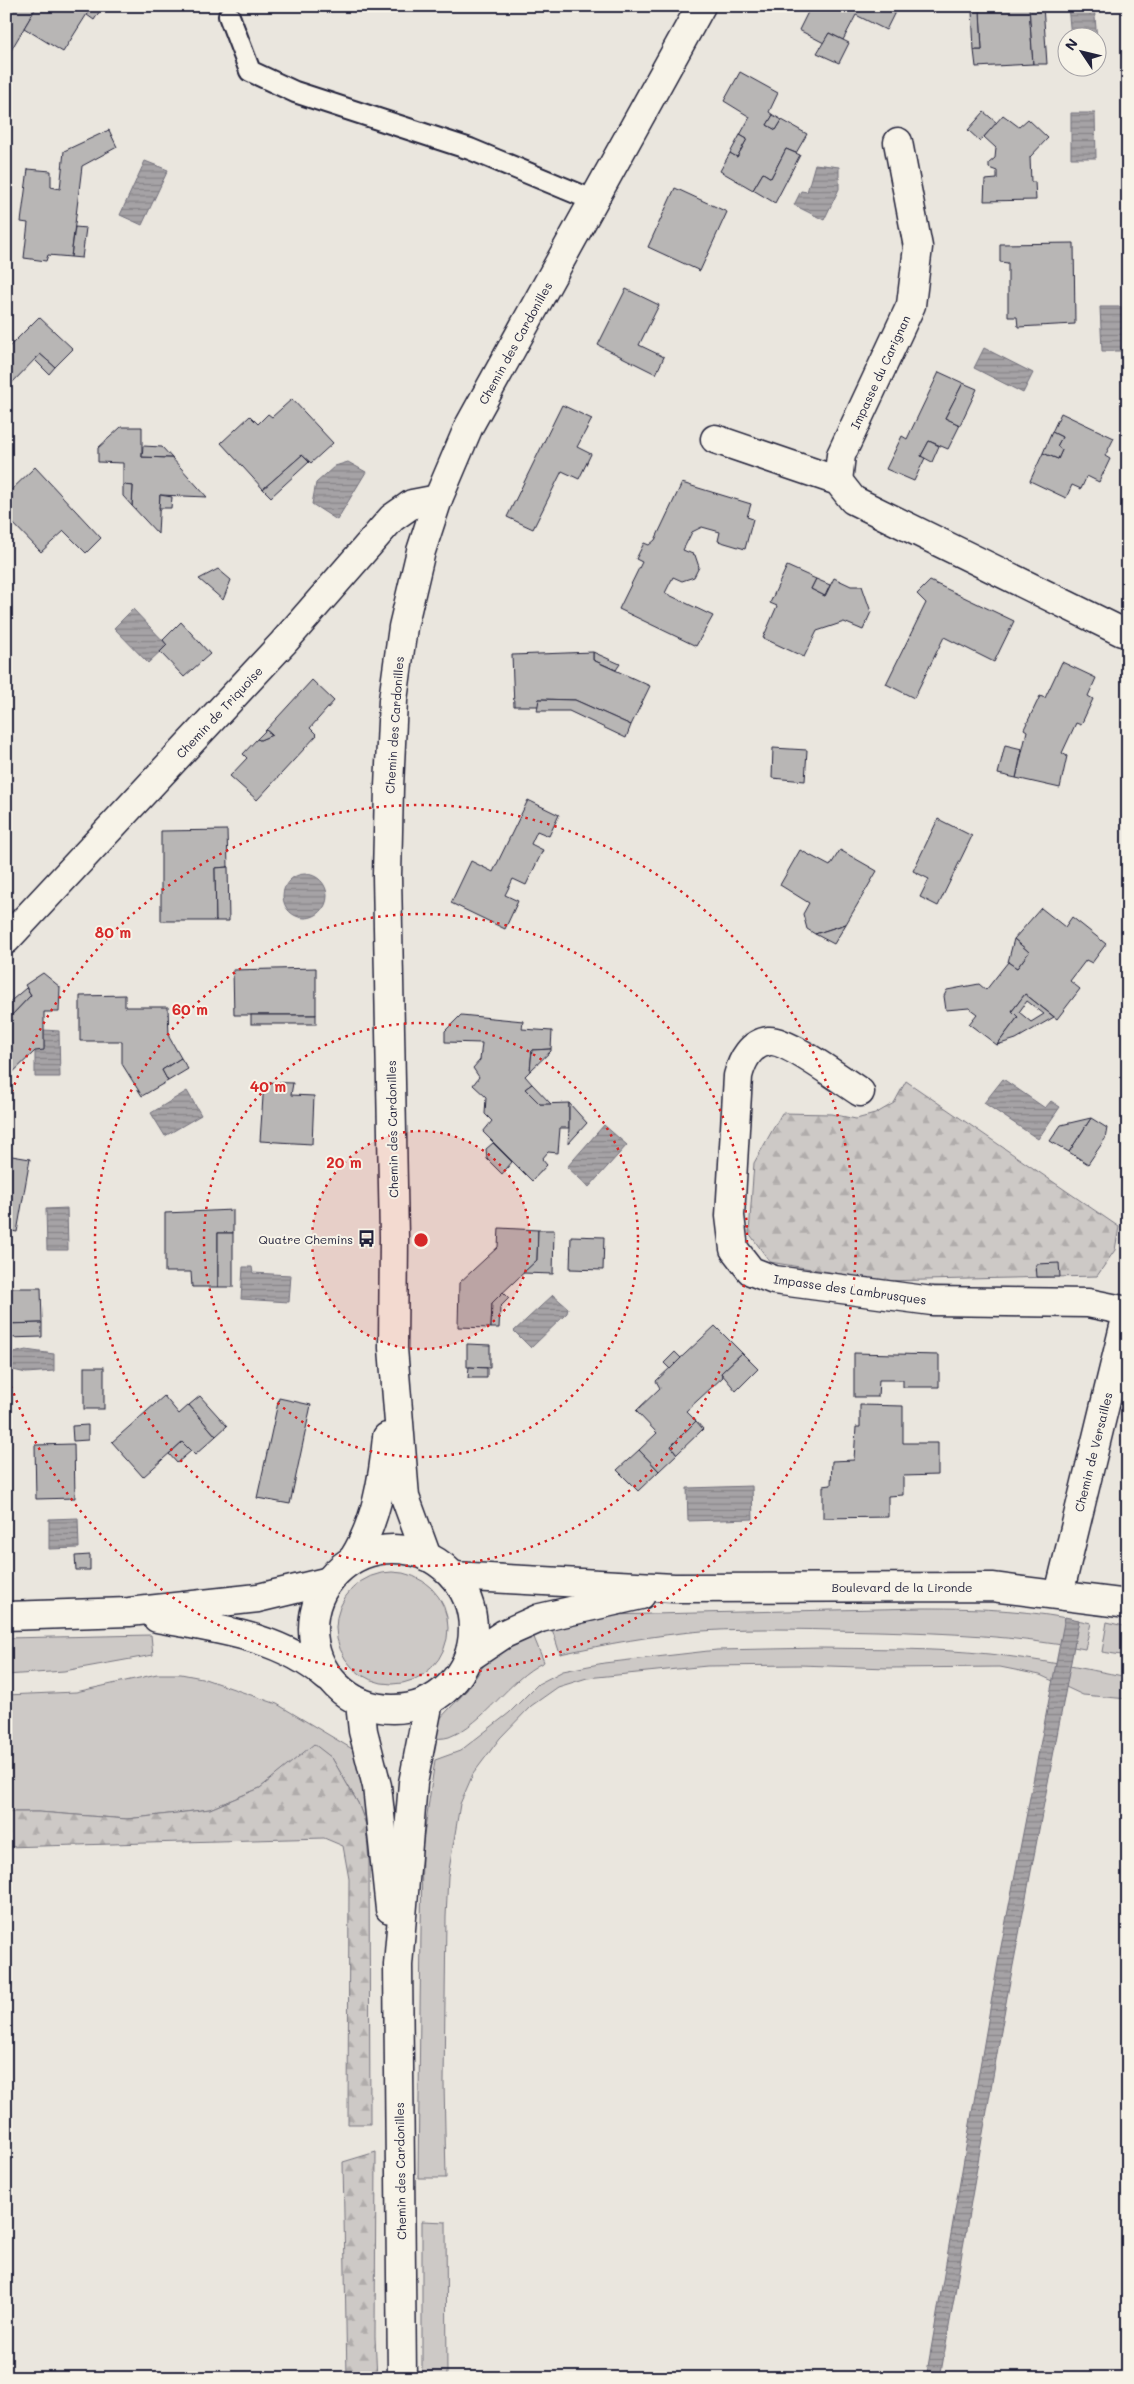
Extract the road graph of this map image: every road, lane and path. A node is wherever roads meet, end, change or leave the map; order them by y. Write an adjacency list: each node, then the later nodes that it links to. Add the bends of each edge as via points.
1 (701, 6): 4 (street, Chemin des Cardonilles)
2 (229, 16): 4 (lane, via 250,71 295,92 470,149)
3 (898, 142): 6 (street, Impasse du Carignan, via 918,247 911,305 841,455)
4 (595, 201): 7 (street, Chemin des Cardonilles, via 469,426)
5 (715, 439): 6 (street)
6 (838, 482): 8 (street, via 853,500)
7 (438, 499): 9 (street, Chemin de Triquoise, via 412,504 392,518 276,650); 12 (street, Chemin des Cardonilles, via 421,551 403,627 394,700 389,787 387,876)
8 (1128, 633)
9 (6, 940)
10 (860, 1092): 11 (street, Impasse des Lambrusques, via 797,1051 771,1040 759,1043 741,1063 730,1216 734,1249 751,1271 774,1280 932,1300 1088,1303)
11 (1128, 1311): 18 (street, Chemin de Versailles)
12 (395, 1364): 13 (street, Chemin des Cardonilles, via 405,1497); 14 (street, Chemin des Cardonilles, via 380,1494 361,1547)
13 (427, 1557): 14 (street, via 413,1551 382,1550); 15 (street)
14 (353, 1559): 16 (street)
15 (453, 1576): 17 (street, Boulevard de la Lironde); 22 (street, via 463,1590 473,1624)
16 (328, 1581): 20 (street, via 258,1598); 23 (street, via 316,1605 312,1632 314,1649)
17 (674, 1588): 18 (street, Boulevard de la Lironde, via 992,1587); 22 (street, Boulevard de la Lironde, via 540,1618 504,1634)
18 (1059, 1594): 19 (street, Boulevard de la Lironde)
19 (1128, 1604)
20 (129, 1612): 21 (street); 23 (street, via 213,1628 276,1645)
21 (6, 1616)
22 (468, 1658): 24 (street, via 452,1683)
23 (331, 1681): 25 (street)
24 (430, 1701): 25 (street, via 395,1710); 26 (street, Chemin des Cardonilles, via 413,1783)
25 (360, 1703): 26 (street, Chemin des Cardonilles, via 363,1731 377,1786 388,1902)
26 (398, 1965): 27 (street, Chemin des Cardonilles)
27 (402, 2378)

